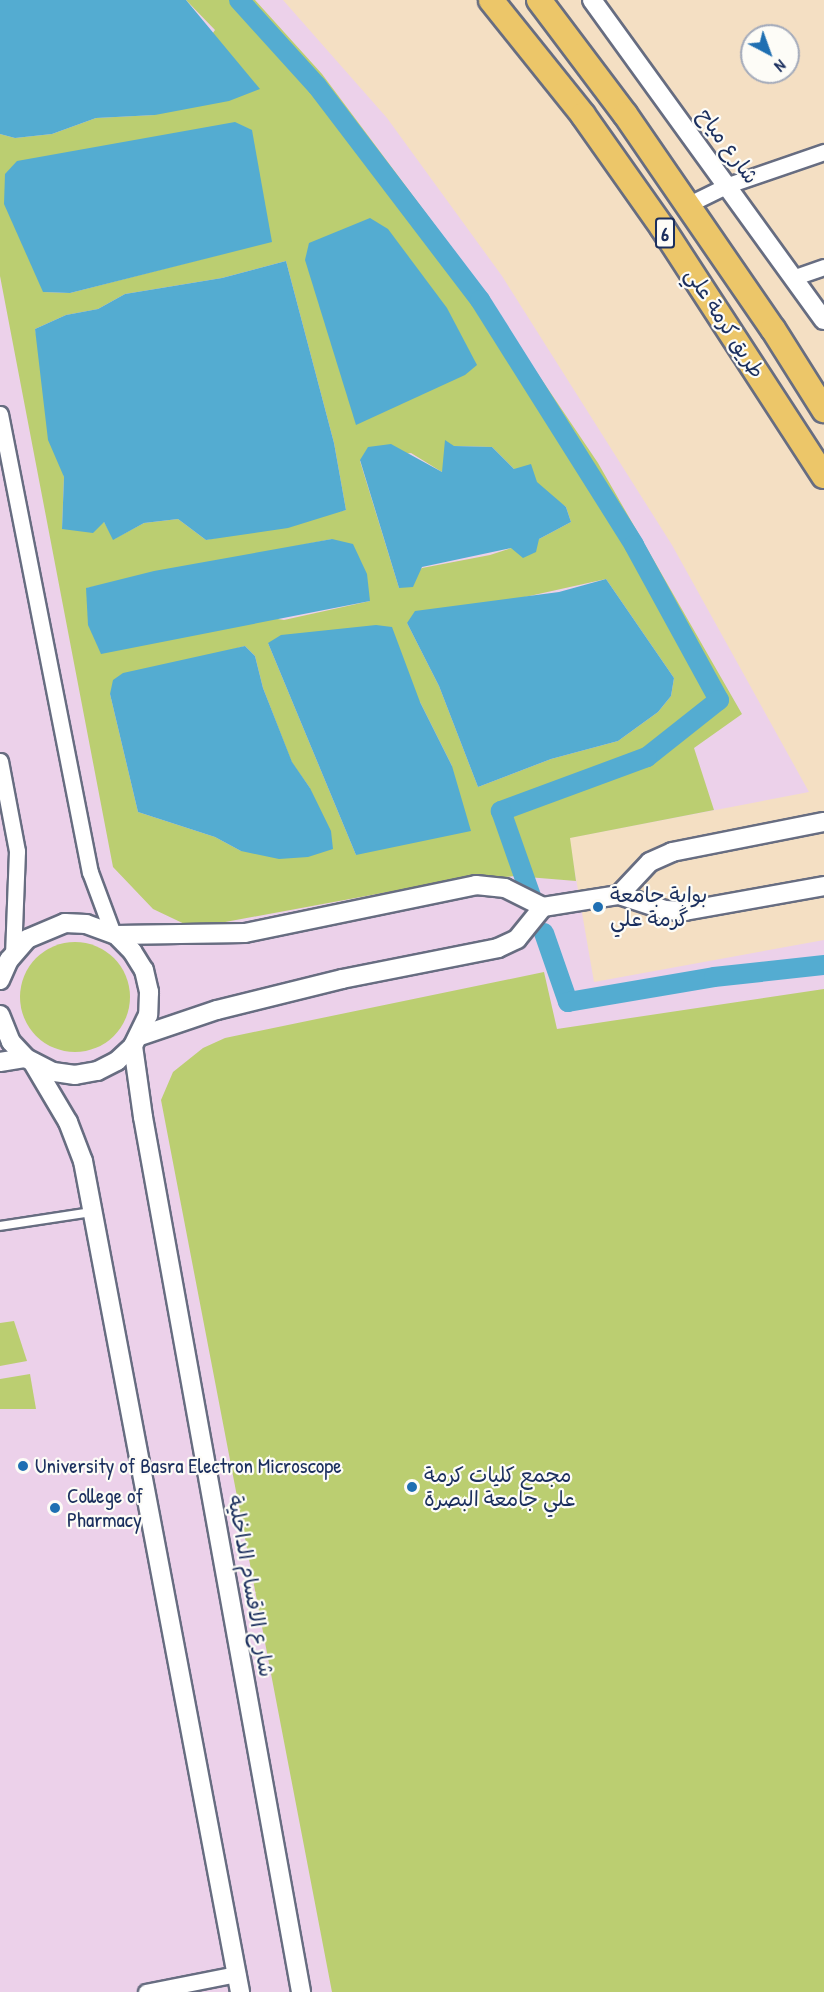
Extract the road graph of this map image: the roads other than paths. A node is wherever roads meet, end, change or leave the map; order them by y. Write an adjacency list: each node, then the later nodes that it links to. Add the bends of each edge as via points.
1 (491, 0): 12 (highway, طريق كرمة علي / 6, via 583,115 655,217)
2 (539, 0): 6 (highway, طريق كرمة علي / 6)
3 (592, 0): 5 (street, شارع مياح)
4 (824, 152): 5 (street)
5 (728, 185): 6 (street); 8 (street, شارع مياح)
6 (687, 205): 10 (highway, طريق كرمة علي / 6)
7 (824, 267): 8 (street)
8 (795, 277): 9 (street, شارع مياح)
9 (824, 320)
10 (824, 410)
11 (0, 414): 13 (street)
12 (824, 476)
13 (6, 479): 19 (street, via 90,872)
14 (0, 762): 20 (street, via 17,851)
15 (824, 822): 17 (street, via 672,852 650,862)
16 (824, 886): 17 (street, via 685,911 665,910)
17 (619, 895): 18 (street)
18 (543, 907): 19 (street, via 505,888 476,885 245,933); 23 (street, via 517,939 498,948 342,979 216,1010)
19 (114, 935): 20 (street, via 86,924 65,923 27,939); 23 (street, via 132,951 144,970 148,1003)
20 (7, 958): 21 (street)
21 (0, 980)
22 (0, 1015): 24 (street, via 11,1042)
23 (136, 1041): 24 (street, via 107,1066 75,1075 53,1072); 30 (street, شارع الاقسام الداخلية)
24 (29, 1060): 25 (street); 26 (street, via 76,1141)
25 (0, 1062)
26 (93, 1212): 27 (lane); 28 (street)
27 (0, 1226)
28 (238, 1983): 29 (street)
29 (146, 1992)
30 (301, 1992)

